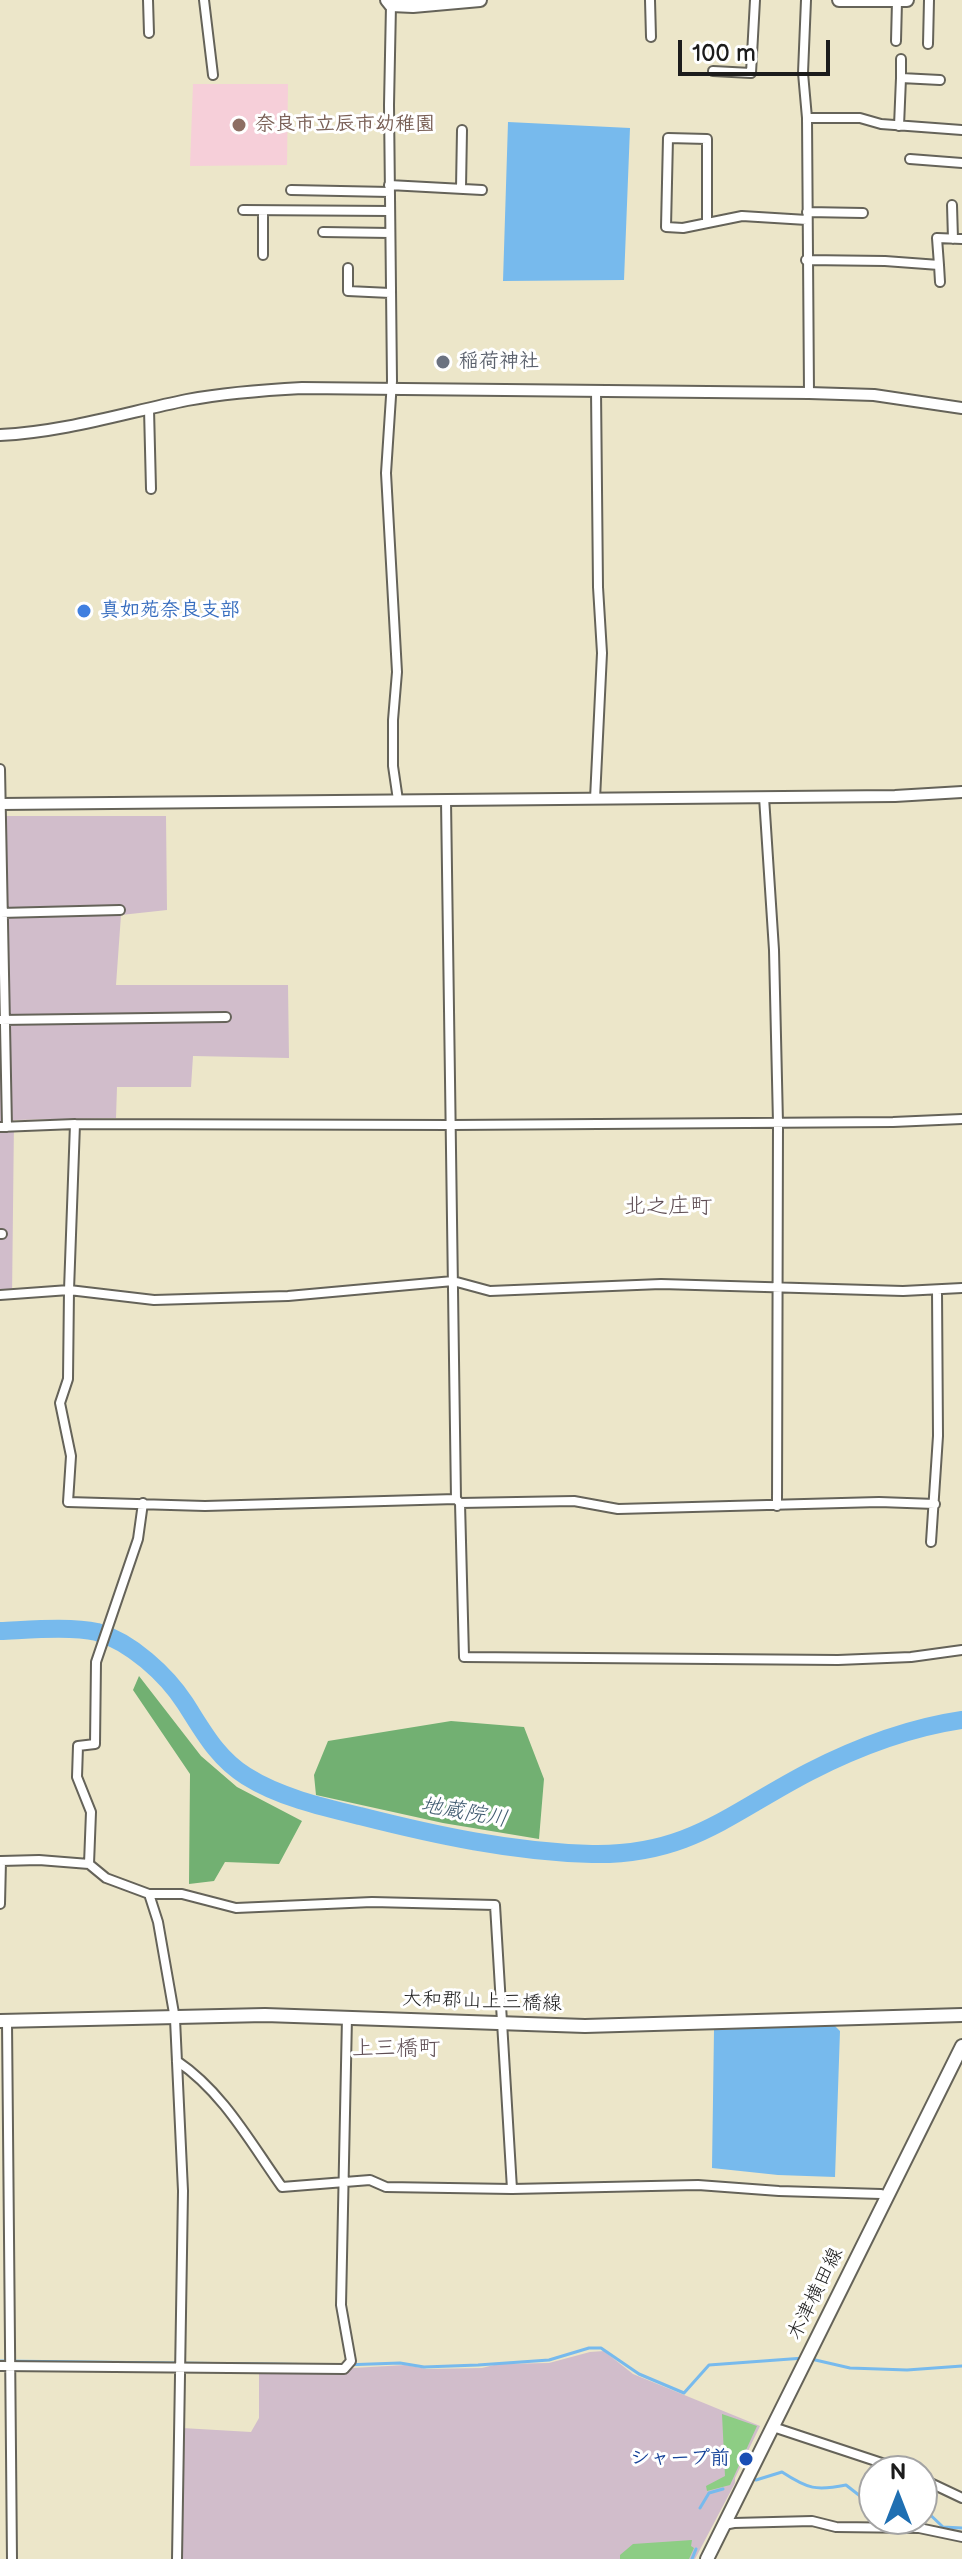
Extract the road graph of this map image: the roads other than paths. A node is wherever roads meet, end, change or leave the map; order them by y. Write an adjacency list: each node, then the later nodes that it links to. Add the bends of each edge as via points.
1 (148, 0): 12 (street)
2 (204, 0): 18 (street)
3 (480, 0): 11 (main road, via 413,6)
4 (650, 0): 13 (street)
5 (755, 0): 17 (street, via 751,73)
6 (806, 0): 21 (street)
7 (839, 0): 10 (main road)
8 (907, 0): 10 (main road)
9 (929, 0): 15 (street)
10 (897, 1): 14 (street)
11 (389, 2): 27 (street)
12 (149, 33)
13 (651, 37)
14 (896, 41)
15 (928, 44)
16 (901, 59): 19 (street)
17 (713, 71)
18 (213, 75)
19 (901, 78): 20 (street); 22 (street)
20 (940, 80)
21 (807, 118): 22 (street, via 860,118); 36 (street)
22 (899, 126): 24 (street)
23 (462, 130): 28 (street)
24 (962, 130)
25 (910, 159): 26 (street)
26 (962, 163)
27 (390, 188): 28 (street); 29 (street); 34 (street)
28 (461, 188): 30 (street)
29 (291, 190)
30 (482, 190)
31 (952, 205): 40 (street)
32 (243, 210): 33 (street)
33 (263, 211): 34 (street); 41 (street)
34 (390, 211): 39 (street)
35 (863, 213): 36 (street)
36 (807, 216): 37 (street); 42 (street)
37 (707, 222): 37 (street, via 666,227 668,138 707,139)
38 (323, 232): 39 (street)
39 (390, 233): 46 (street)
40 (957, 239): 43 (street, via 937,238)
41 (263, 255)
42 (806, 260): 43 (street); 49 (street)
43 (939, 265): 45 (street)
44 (348, 268): 46 (street, via 348,291)
45 (940, 282)
46 (390, 293): 47 (street)
47 (392, 388): 48 (street); 51 (street, via 268,390); 58 (street, via 386,473)
48 (596, 390): 49 (street); 57 (street, via 602,653)
49 (809, 393): 50 (street, via 874,395)
50 (962, 408)
51 (149, 409): 52 (street, via 79,426); 53 (street)
52 (0, 435)
53 (151, 489)
54 (0, 769): 60 (street)
55 (962, 792): 56 (street)
56 (764, 797): 57 (street); 66 (street)
57 (595, 799): 59 (street)
58 (398, 800): 59 (street); 60 (street)
59 (446, 800): 68 (street)
60 (0, 804): 62 (street)
61 (120, 910): 62 (street)
62 (1, 913): 64 (street)
63 (226, 1017): 64 (street)
64 (2, 1020): 69 (street)
65 (962, 1119): 66 (street)
66 (778, 1123): 68 (street); 71 (street)
67 (75, 1124): 68 (street); 69 (street); 73 (street)
68 (451, 1125): 70 (street)
69 (4, 1127)
70 (453, 1281): 71 (street, via 490,1291 661,1284); 73 (street, via 288,1296 154,1300); 76 (street)
71 (777, 1286): 74 (street); 79 (street)
72 (962, 1288): 74 (street)
73 (69, 1290): 75 (street); 77 (street, via 68,1379 60,1403 71,1456 68,1502)
74 (937, 1290): 78 (street)
75 (0, 1295)
76 (458, 1501): 77 (street); 79 (street, via 574,1501 618,1509); 81 (street, via 464,1657 838,1660)
77 (143, 1503): 82 (street, via 138,1539 96,1662 95,1744 78,1746 77,1777 91,1812)
78 (935, 1504): 79 (street); 80 (street)
79 (777, 1506)
80 (931, 1542)
81 (962, 1650)
82 (89, 1864): 83 (street, via 106,1878); 84 (street, via 1,1861)
83 (149, 1894): 87 (street); 89 (street, via 182,1894 236,1908 372,1902 495,1905)
84 (0, 1904)
85 (962, 2015): 89 (main road, 大和郡山上三橋線, via 601,2025)
86 (347, 2017): 87 (main road, 大和郡山上三橋線); 89 (main road, 大和郡山上三橋線); 92 (street)
87 (175, 2019): 88 (main road, 大和郡山上三橋線); 91 (street)
88 (3, 2022): 95 (street)
89 (503, 2022): 93 (street)
90 (962, 2046): 94 (main road, 木津横田線)
91 (177, 2061): 92 (street, via 214,2092 282,2187); 97 (street, via 183,2191)
92 (345, 2181): 93 (street, via 370,2180 386,2187); 97 (street, via 341,2305 351,2361 344,2369)
93 (512, 2189): 94 (street, via 698,2185)
94 (887, 2196): 98 (main road, 木津横田線)
95 (11, 2362): 96 (street); 97 (street); 104 (street)
96 (0, 2366)
97 (180, 2368): 105 (street)
98 (773, 2427): 99 (street); 102 (main road, 木津横田線)
99 (858, 2455)
100 (938, 2487): 101 (street)
101 (962, 2498)
102 (723, 2525): 103 (street, via 812,2521 836,2527 919,2528); 106 (main road, 木津横田線)
103 (962, 2537)
104 (12, 2559)
105 (177, 2559)
106 (707, 2559)

